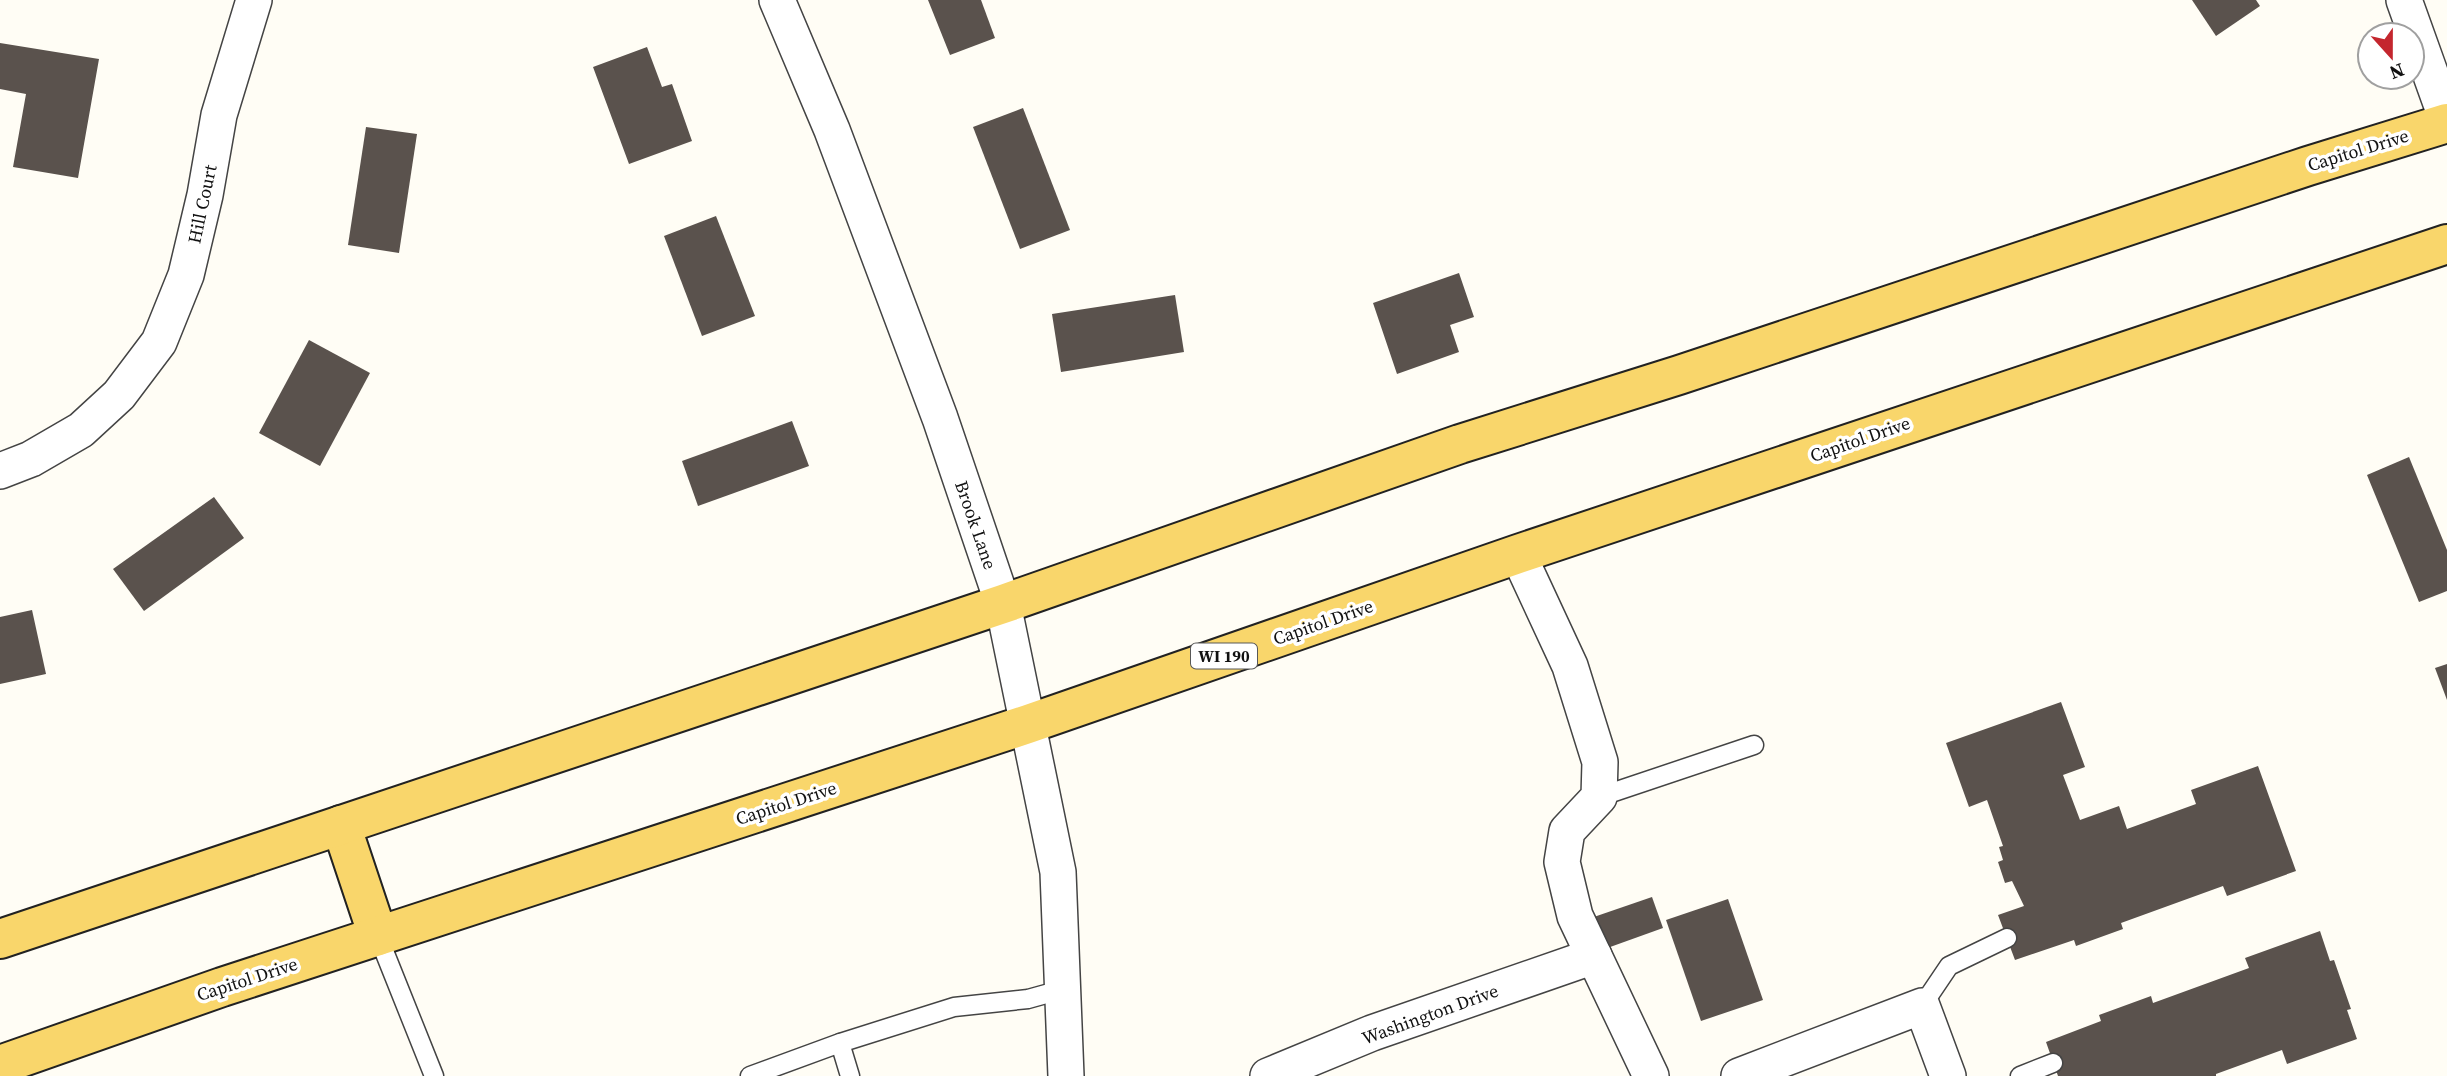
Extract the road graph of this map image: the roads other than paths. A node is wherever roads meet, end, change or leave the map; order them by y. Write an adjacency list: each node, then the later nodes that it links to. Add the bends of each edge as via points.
1 (254, 0): 6 (street, Hill Court, via 219,114 186,275 159,342 119,395 81,430)
2 (777, 0): 8 (street, Brook Lane, via 832,130 940,418)
3 (2404, 0): 4 (street)
4 (2447, 121): 8 (main road, Capitol Drive, via 1460,444)
5 (2447, 244): 7 (main road, Capitol Drive / WI 190)
6 (0, 471)
7 (1518, 554): 9 (main road, Capitol Drive / WI 190); 11 (street, via 1570,666 1600,762)
8 (1003, 604): 9 (street, Brook Lane); 12 (main road, Capitol Drive)
9 (1028, 724): 13 (main road, Capitol Drive / WI 190); 17 (street, Brook Lane, via 1058,872)
10 (1754, 745): 11 (lane)
11 (1599, 797): 16 (street, via 1567,831 1562,862 1575,916)
12 (341, 825): 13 (main road); 15 (main road, Capitol Drive)
13 (378, 936): 21 (main road, Capitol Drive / WI 190); 22 (lane)
14 (2007, 938): 18 (lane, via 1949,966)
15 (0, 939)
16 (1594, 956): 26 (street, Washington Drive, via 1372,1033); 27 (street)
17 (1063, 989): 19 (lane, via 1028,999 954,1007); 25 (street, Brook Lane)
18 (1922, 1006): 28 (street); 29 (street)
19 (840, 1043): 23 (lane); 24 (lane)
20 (2053, 1063): 30 (lane)
21 (0, 1065)
22 (434, 1076)
23 (750, 1076)
24 (851, 1076)
25 (1066, 1076)
26 (1268, 1076)
27 (1651, 1076)
28 (1739, 1076)
29 (1948, 1076)
30 (2020, 1076)

